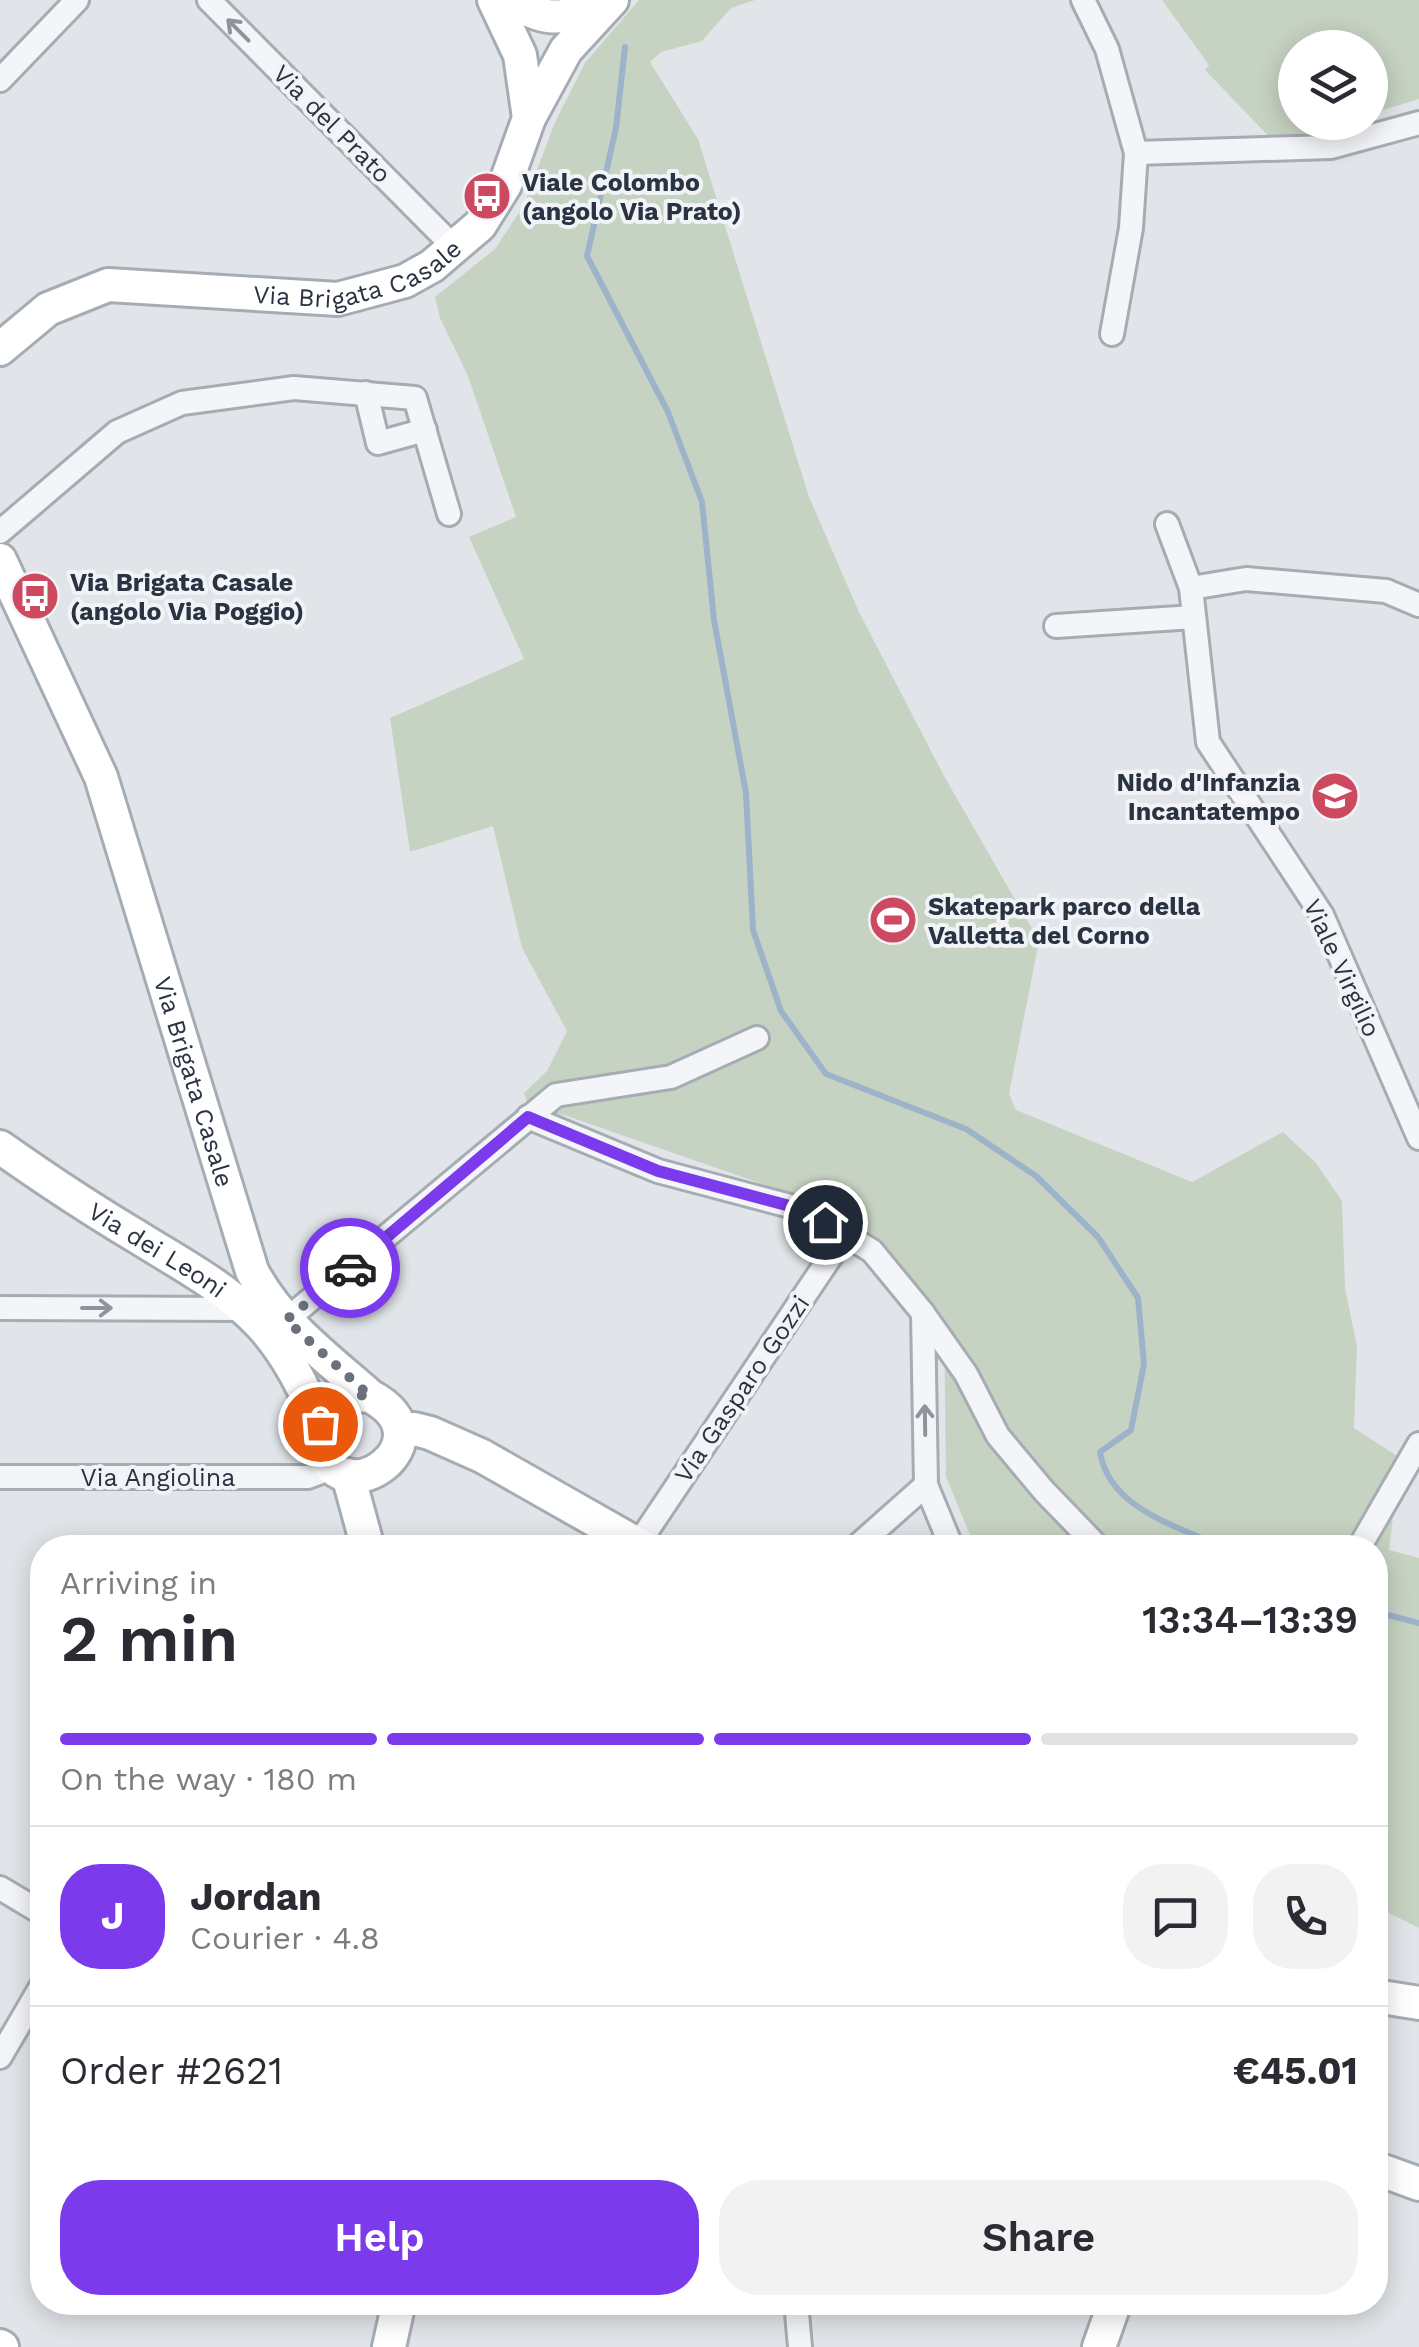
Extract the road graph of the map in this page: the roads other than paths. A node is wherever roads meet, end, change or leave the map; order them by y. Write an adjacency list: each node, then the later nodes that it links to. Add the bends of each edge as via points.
1 (77, 0): 7 (street)
2 (209, 0): 11 (street, Via del Prato, one-way to 2)
3 (494, 0): 8 (street, Via Brigata Casale, via 520,54)
4 (510, 0): 5 (street, via 559,19)
5 (612, 0): 8 (street, via 566,50)
6 (1083, 0): 10 (street, via 1107,49)
7 (3, 71)
8 (530, 118): 11 (street, Via Brigata Casale, via 505,185 480,225)
9 (1419, 123): 10 (street, via 1331,147)
10 (1136, 154): 12 (street)
11 (454, 248): 13 (street, Via Brigata Casale, via 406,281 338,299 108,285 48,308)
12 (1112, 334)
13 (0, 349)
14 (366, 394): 15 (street, via 415,398); 15 (street, via 378,443); 18 (street, via 294,388 182,403 118,432)
15 (425, 430): 16 (street)
16 (448, 514)
17 (1167, 524): 20 (street, Viale Virgilio)
18 (0, 532)
19 (0, 560): 31 (street, Via Brigata Casale, via 101,777)
20 (1191, 588): 21 (street, via 1246,579 1386,591); 22 (street, Viale Virgilio)
21 (1419, 605)
22 (1194, 617): 23 (street); 26 (street, Viale Virgilio, via 1208,742 1322,915)
23 (1056, 626)
24 (757, 1038): 25 (street, via 671,1076 556,1095)
25 (528, 1117): 30 (street, via 658,1171 805,1210); 36 (street)
26 (1419, 1138)
27 (0, 1147): 29 (street, Via dei Leoni)
28 (0, 1173): 29 (street)
29 (66, 1193): 32 (street, Via dei Leoni)
30 (845, 1234): 35 (street, via 872,1251); 45 (street, Via Gasparo Gozzi)
31 (252, 1271): 32 (street); 36 (street, Via Brigata Casale)
32 (212, 1283): 34 (street, Via dei Leoni)
33 (0, 1308): 34 (street, one-way to 34)
34 (244, 1309): 40 (street, Via dei Leoni, via 297,1374)
35 (923, 1313): 42 (street, one-way to 35); 48 (street, via 998,1436)
36 (292, 1326): 37 (street, Via Brigata Casale); 40 (street, Via Brigata Casale, via 331,1390)
37 (370, 1396): 38 (street, Via Brigata Casale); 40 (street, via 357,1395)
38 (409, 1437): 40 (street, via 379,1471); 44 (street, via 482,1456)
39 (1419, 1444): 49 (street)
40 (337, 1459): 41 (street, Via Angiolina, via 308,1478); 43 (street, Via Brigata Casale)
41 (0, 1477)
42 (926, 1485): 46 (street); 47 (street)
43 (363, 1535)
44 (622, 1535)
45 (648, 1535)
46 (870, 1535)
47 (947, 1535)
48 (1085, 1535)
49 (1366, 1535)
50 (0, 1888): 51 (street)
51 (30, 1906)
52 (1388, 1998): 53 (street)
53 (1419, 2003)
54 (30, 2006): 55 (street)
55 (0, 2057)
56 (1388, 2173): 57 (street)
57 (1419, 2184)
58 (396, 2315): 61 (street)
59 (797, 2315): 62 (street)
60 (1110, 2315): 63 (street)
61 (389, 2347)
62 (800, 2347)
63 (1099, 2347)

